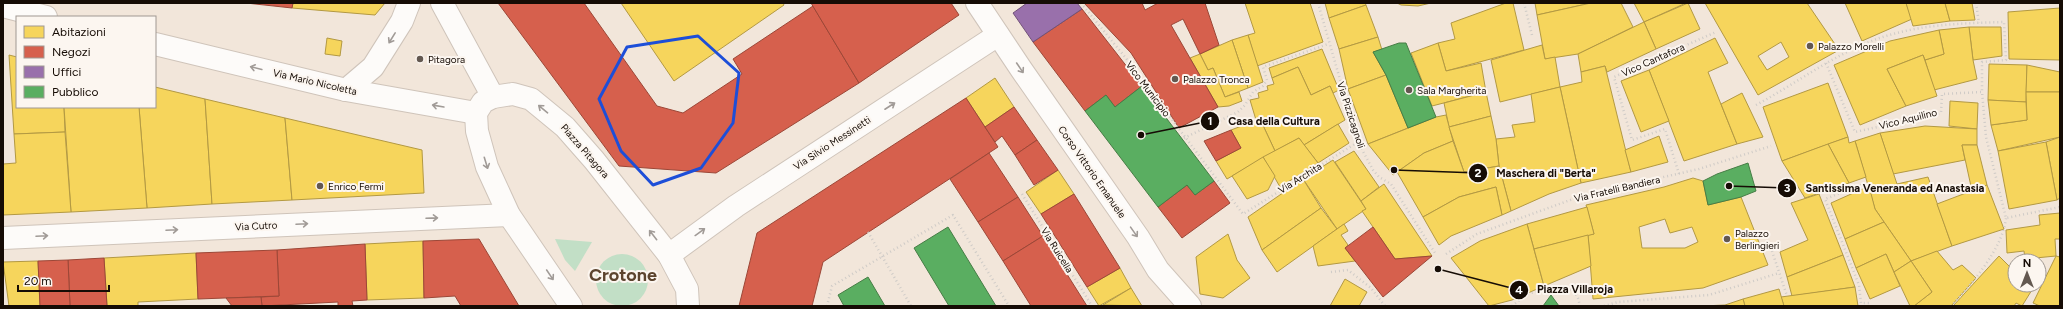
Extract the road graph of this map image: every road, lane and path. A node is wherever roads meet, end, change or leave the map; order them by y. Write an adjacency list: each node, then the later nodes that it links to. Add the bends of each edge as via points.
1 (409, 3): 17 (street, one-way to 17, via 402,21 373,67)
2 (442, 3): 19 (street)
3 (977, 3): 12 (street, Corso Vittorio Emanuele)
4 (1081, 3): 22 (path, Vico Municipio, via 1125,57)
5 (1318, 3): 15 (path, Via Pizzicagnoli)
6 (1524, 3): 13 (path)
7 (1976, 3): 10 (path)
8 (3, 6): 9 (street)
9 (42, 16)
10 (1979, 23): 16 (path, via 1941,25 1892,34); 18 (path, via 2004,22 2006,60 1982,62)
11 (1716, 32): 25 (path, Vico Cantafora, via 1614,77 1632,140 1665,129)
12 (998, 35): 37 (street, Via Silvio Messinetti, one-way to 12, via 736,206); 50 (street, Corso Vittorio Emanuele, one-way to 50, via 1138,237 1158,270)
13 (1532, 35)
14 (156, 44): 17 (street, Via Mario Nicoletta, one-way to 14)
15 (1328, 44): 22 (path, via 1263,67 1267,80 1250,96 1242,109); 23 (path, Via Pizzicagnoli)
16 (1826, 63): 18 (path, Vico Aquilino, via 1855,132 1941,113 1942,94); 20 (path)
17 (346, 90): 21 (street, Via Mario Nicoletta, one-way to 17)
18 (1982, 92): 31 (path, via 1986,137)
19 (493, 97): 21 (street, via 483,102); 37 (street, Piazza Pitagora, one-way to 19, via 565,127 531,98 513,94)
20 (1756, 104)
21 (476, 113): 30 (street, one-way to 30, via 477,131 487,167)
22 (1184, 138): 29 (path, Vico Municipio)
23 (1358, 142): 29 (path, Via Archita); 35 (path, Via Pizzicagnoli, via 1373,170 1379,177 1392,184)
24 (1771, 146): 25 (path, Via Fratelli Bandiera)
25 (1679, 174): 36 (path, Via Fratelli Bandiera, via 1577,197 1476,234)
26 (1861, 185): 43 (path, via 1825,199 1859,285 1861,303)
27 (1022, 194): 49 (path, Via Ruicella)
28 (2060, 207): 31 (path)
29 (1243, 214)
30 (509, 215): 33 (street, Via Cutro, one-way to 30); 44 (street, one-way to 44)
31 (2006, 218): 55 (path, via 2005,229 1977,278)
32 (868, 232): 38 (path)
33 (3, 238)
34 (1772, 251): 40 (path)
35 (1435, 253)
36 (1446, 254)
37 (668, 255): 45 (street, Piazza Pitagora, via 686,289)
38 (884, 256): 46 (path, via 832,286); 47 (path); 48 (path, via 953,215)
39 (1331, 272): 51 (path, via 1348,270 1371,288)
40 (1779, 273): 41 (path); 54 (path, via 1709,295 1618,302)
41 (1787, 296)
42 (1389, 303): 51 (path)
43 (1871, 303)
44 (571, 306)
45 (688, 306)
46 (827, 306)
47 (911, 306)
48 (1010, 306)
49 (1092, 306)
50 (1190, 306)
51 (1386, 306)
52 (1512, 306): 53 (path, via 1527,294 1561,286 1574,291)
53 (1580, 306)
54 (1604, 306)
55 (1952, 306)

